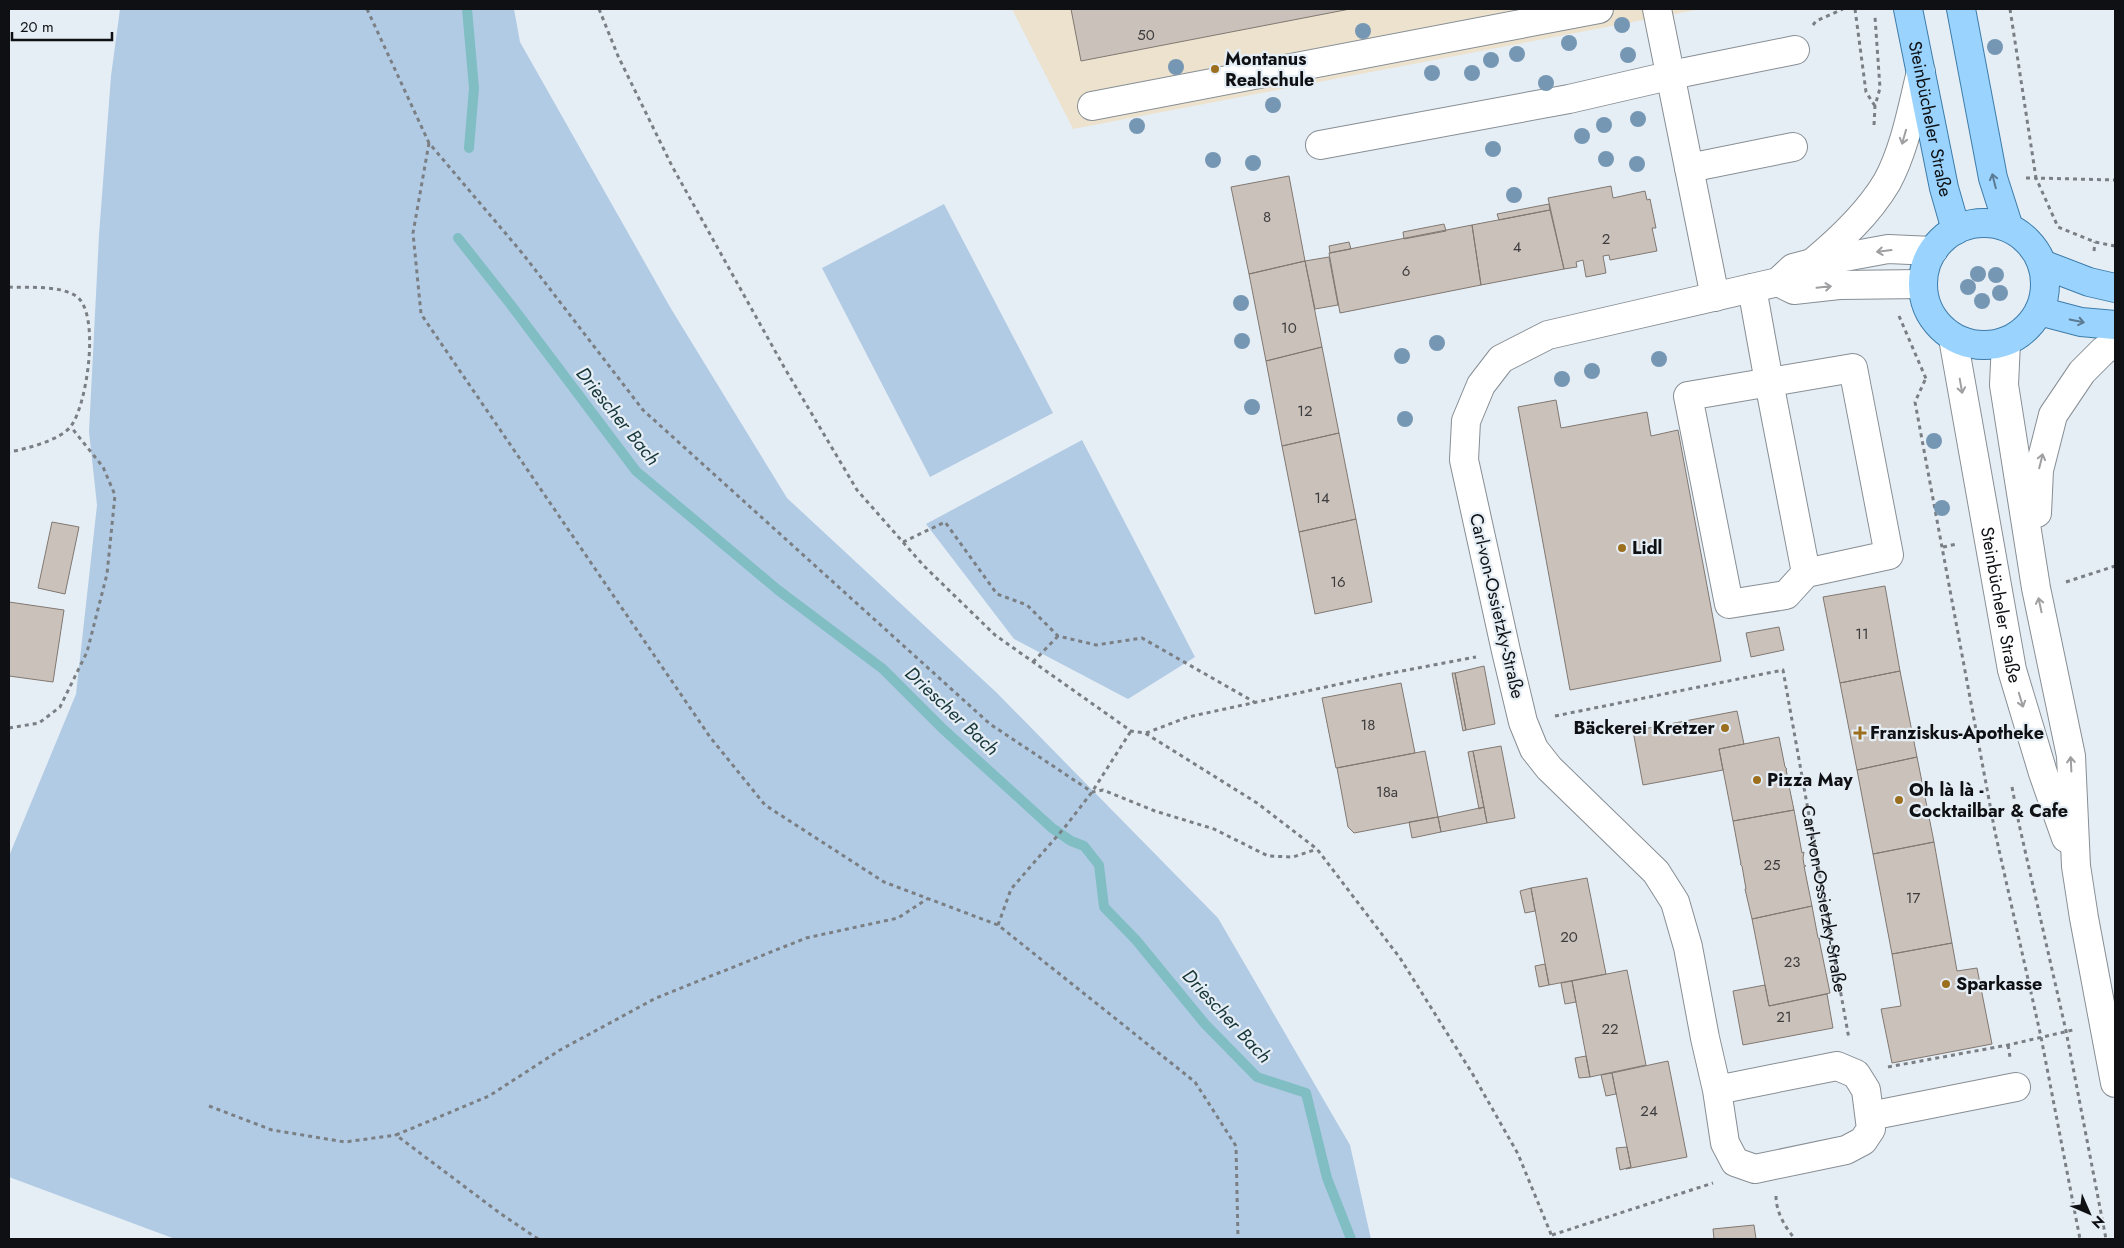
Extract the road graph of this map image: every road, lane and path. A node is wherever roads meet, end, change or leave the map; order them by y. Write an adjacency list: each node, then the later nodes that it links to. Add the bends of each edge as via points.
1 (367, 9): 14 (path)
2 (599, 9): 40 (path, via 618,56 672,166 784,367 857,490)
3 (1599, 9): 13 (street)
4 (1657, 9): 12 (street)
5 (1855, 9): 6 (path, via 1866,92 1875,106 1880,88)
6 (1875, 9)
7 (1908, 9): 11 (main road, Steinbücheler Straße)
8 (1961, 9): 19 (main road, one-way to 8, via 1993,178)
9 (2010, 9): 18 (path, via 2036,178)
10 (1794, 50): 12 (street)
11 (1921, 72): 20 (main road, Steinbücheler Straße, via 1944,188); 24 (street, Carl-von-Ossietzky-Straße, one-way to 24, via 1901,147 1887,180 1862,215)
12 (1672, 76): 15 (street, via 1569,99); 17 (street)
13 (1092, 106)
14 (429, 143): 53 (path, via 523,254 643,410 990,724); 56 (path, via 413,233 421,314 710,737 765,805 884,882)
15 (1320, 145)
16 (1793, 148): 17 (street)
17 (1689, 168): 30 (street)
18 (2115, 180)
19 (2009, 228): 20 (main road, via 1978,223); 25 (main road, via 2027,240)
20 (1956, 230): 23 (main road)
21 (2095, 242): 22 (path)
22 (2115, 246)
23 (1933, 251): 24 (street, Carl-von-Ossietzky-Straße, one-way to 24, via 1888,249); 26 (main road)
24 (1812, 263): 27 (street, Carl-von-Ossietzky-Straße, via 1792,268)
25 (2042, 264): 29 (main road); 31 (main road, via 2046,288)
26 (1923, 284): 27 (street, one-way to 26, via 1794,290); 33 (main road, via 1926,305 1937,324)
27 (1765, 285): 30 (street, Carl-von-Ossietzky-Straße); 37 (street)
28 (9, 286): 38 (path, via 64,290 78,297 87,312 90,354 83,400)
29 (2115, 288)
30 (1715, 297): 45 (street, Carl-von-Ossietzky-Straße, via 1548,335 1501,359 1481,385 1466,421 1464,460)
31 (2039, 311): 32 (main road, one-way to 32, via 2081,322); 34 (main road, via 2025,330)
32 (2115, 325)
33 (1953, 338): 34 (main road, via 1979,346); 55 (street, Steinbücheler Straße, one-way to 55, via 2012,670 2043,773)
34 (2006, 342): 43 (street, Steinbücheler Straße, via 2004,385)
35 (2115, 342): 43 (street, Steinbücheler Straße, one-way to 35, via 2039,470 2053,415 2082,372)
36 (1926, 380): 60 (path, via 1915,402 1995,832)
37 (1769, 382): 42 (street); 42 (street, via 1853,368 1889,555); 42 (street, via 1688,396 1729,604 1786,595)
38 (71, 427): 39 (path, via 53,439); 49 (path, via 103,467 115,495 107,574 87,652 60,706 39,723)
39 (9, 452)
40 (903, 542): 44 (path, via 945,522 997,594 1027,605); 46 (path, via 995,635)
41 (2115, 566): 43 (path, via 2059,584)
42 (1806, 573)
43 (2036, 584): 55 (street, Steinbücheler Straße, one-way to 43, via 2071,756)
44 (1058, 636): 46 (path); 47 (path, via 1096,646 1142,638)
45 (1506, 652): 47 (path); 64 (street, Carl-von-Ossietzky-Straße, via 1523,722 1534,749 1549,768 1656,872 1675,902 1688,947)
46 (1034, 662): 50 (path)
47 (1256, 703): 51 (path, via 1188,717)
48 (1561, 714): 61 (path, Carl-von-Ossietzky-Straße, via 1782,670)
49 (9, 728)
50 (1131, 731): 51 (path); 53 (path)
51 (1145, 733): 54 (path, via 1257,803)
52 (2012, 786): 59 (path)
53 (1092, 792): 54 (path, via 1102,790 1214,829 1268,856 1293,858); 57 (path, via 1011,889)
54 (1317, 848): 69 (path, via 1400,958 1472,1073 1518,1154)
55 (2076, 866): 58 (street, Steinbücheler Straße)
56 (928, 899): 57 (path); 67 (path, via 898,918 806,938 656,998 560,1050 489,1096)
57 (998, 925): 71 (path, via 1195,1082 1236,1146)
58 (2104, 1022): 59 (path); 62 (street, Steinbücheler Straße)
59 (2066, 1031): 60 (path); 74 (path)
60 (2041, 1037): 61 (path); 73 (path)
61 (1856, 1074): 64 (street, via 1837,1066); 66 (street, via 1866,1090)
62 (2115, 1083)
63 (2016, 1087): 66 (street)
64 (1717, 1090): 68 (street, Carl-von-Ossietzky-Straße, via 1725,1143 1735,1162)
65 (209, 1106): 67 (path, via 272,1130 345,1142)
66 (1870, 1116): 68 (street, via 1871,1129 1863,1141 1846,1150)
67 (396, 1135): 70 (path)
68 (1765, 1167): 69 (path); 72 (path, via 1776,1205)
69 (1552, 1237)
70 (538, 1239)
71 (1238, 1239)
72 (1795, 1239)
73 (2080, 1239)
74 (2106, 1239)

